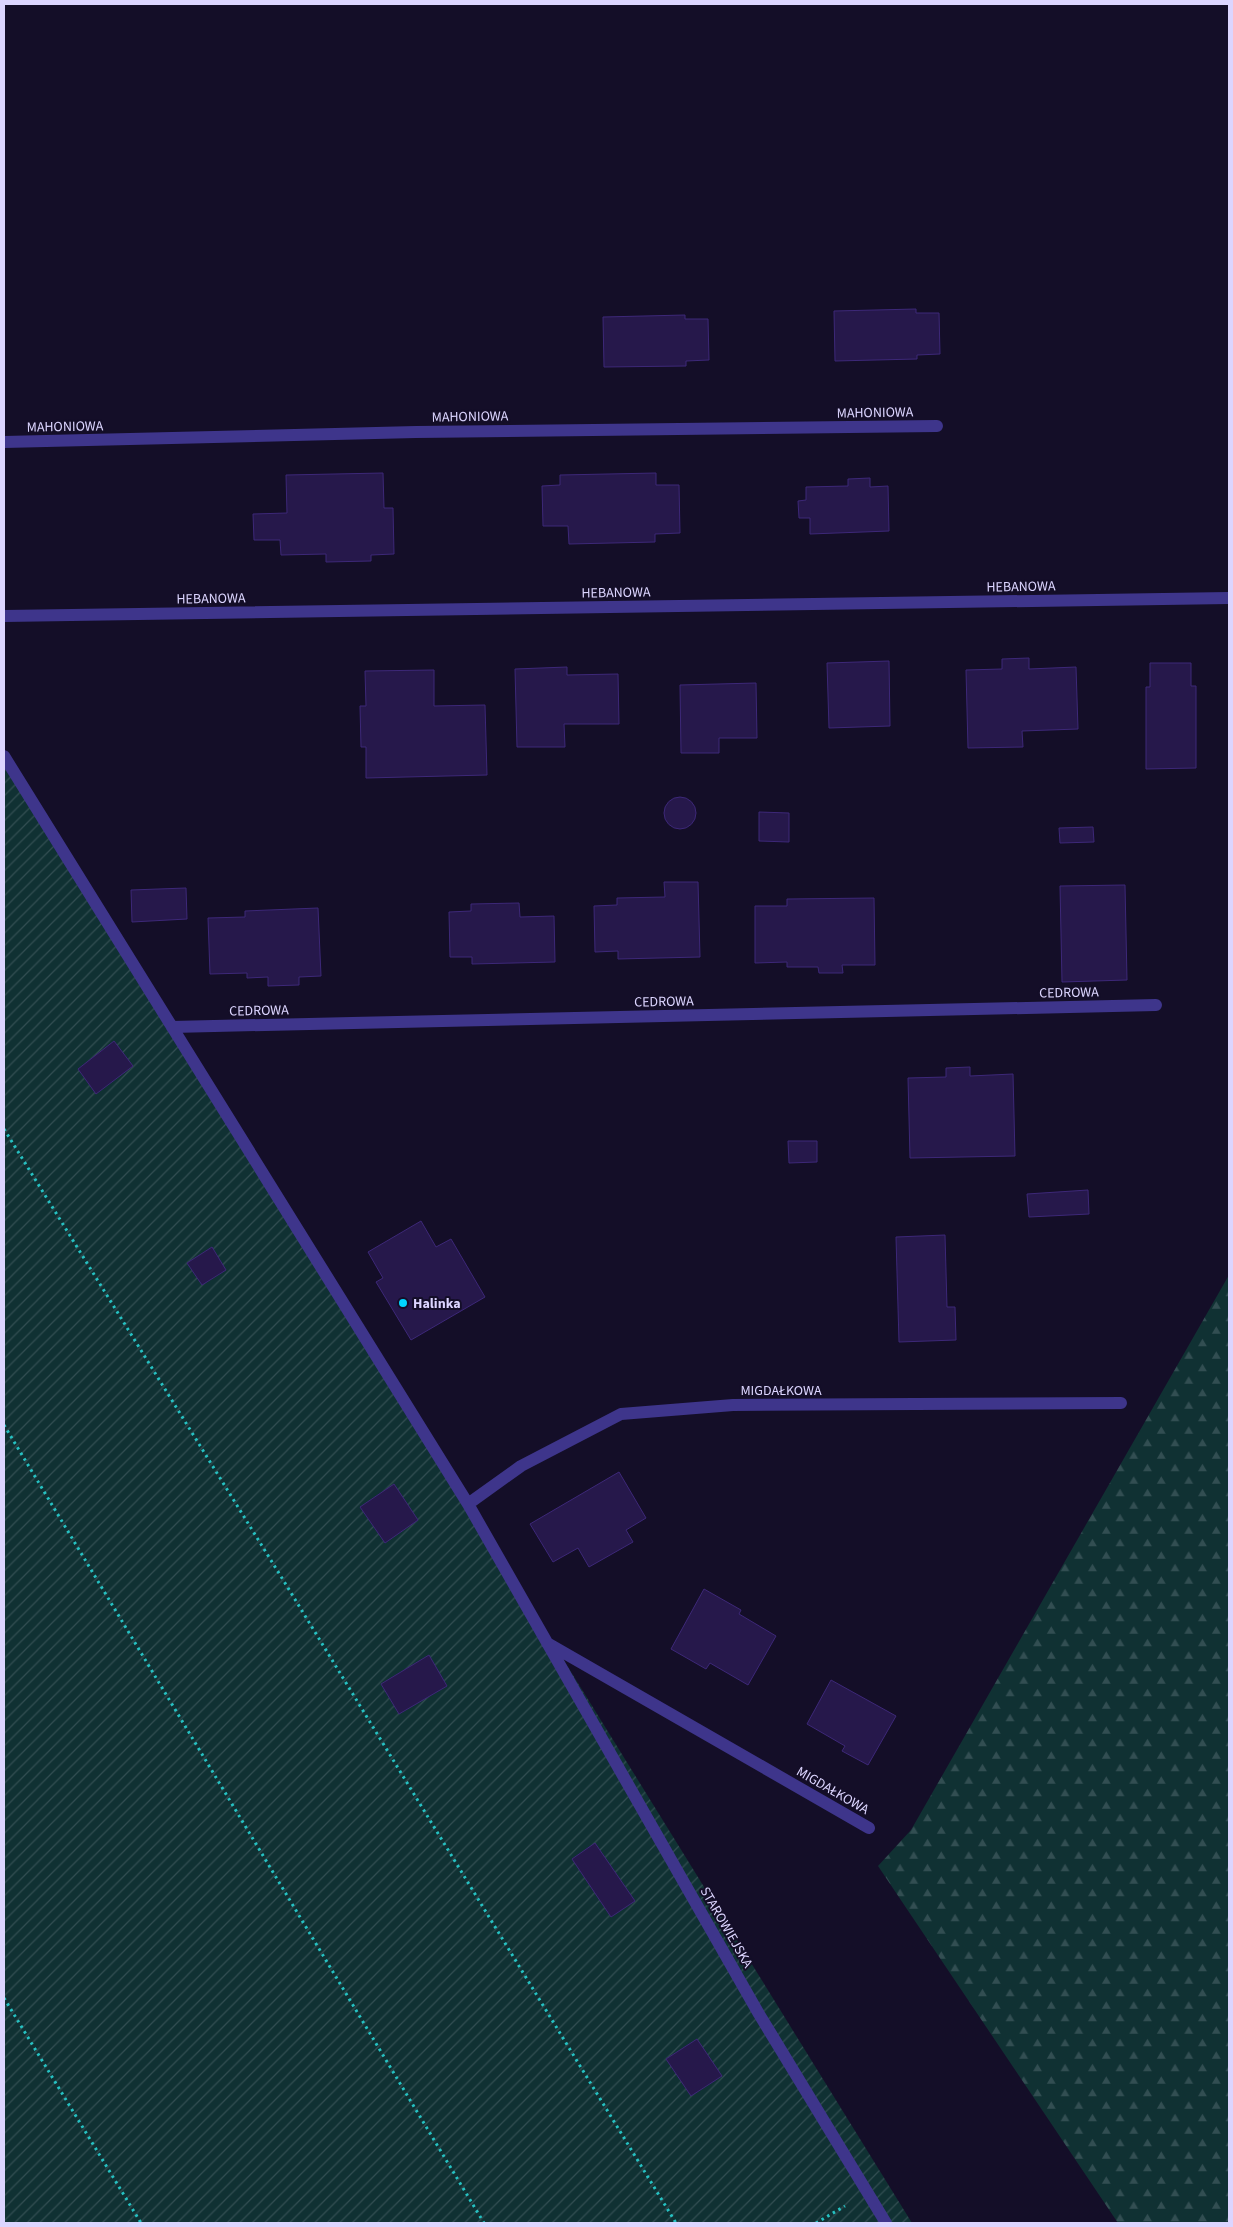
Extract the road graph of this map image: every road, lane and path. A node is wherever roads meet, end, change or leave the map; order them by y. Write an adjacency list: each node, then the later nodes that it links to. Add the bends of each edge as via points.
1 (937, 426): 2 (street, MAHONIOWA, via 416,432)
2 (4, 442)
3 (1229, 598): 4 (street, HEBANOWA)
4 (4, 616)
5 (4, 756): 7 (street, STAROWIEJSKA)
6 (1156, 1005): 7 (street, CEDROWA)
7 (172, 1027): 11 (street, STAROWIEJSKA)
8 (4, 1130): 18 (path)
9 (1120, 1403): 11 (street, MIGDAŁKOWA, via 733,1405 620,1414 521,1466)
10 (4, 1425): 17 (path)
11 (468, 1504): 12 (street, STAROWIEJSKA)
12 (547, 1643): 13 (street, MIGDAŁKOWA); 15 (street, STAROWIEJSKA, via 759,2014)
13 (869, 1828)
14 (4, 1998): 16 (path)
15 (867, 2193): 19 (path); 20 (street, STAROWIEJSKA)
16 (141, 2223)
17 (484, 2223)
18 (676, 2223)
19 (816, 2223)
20 (886, 2223)

